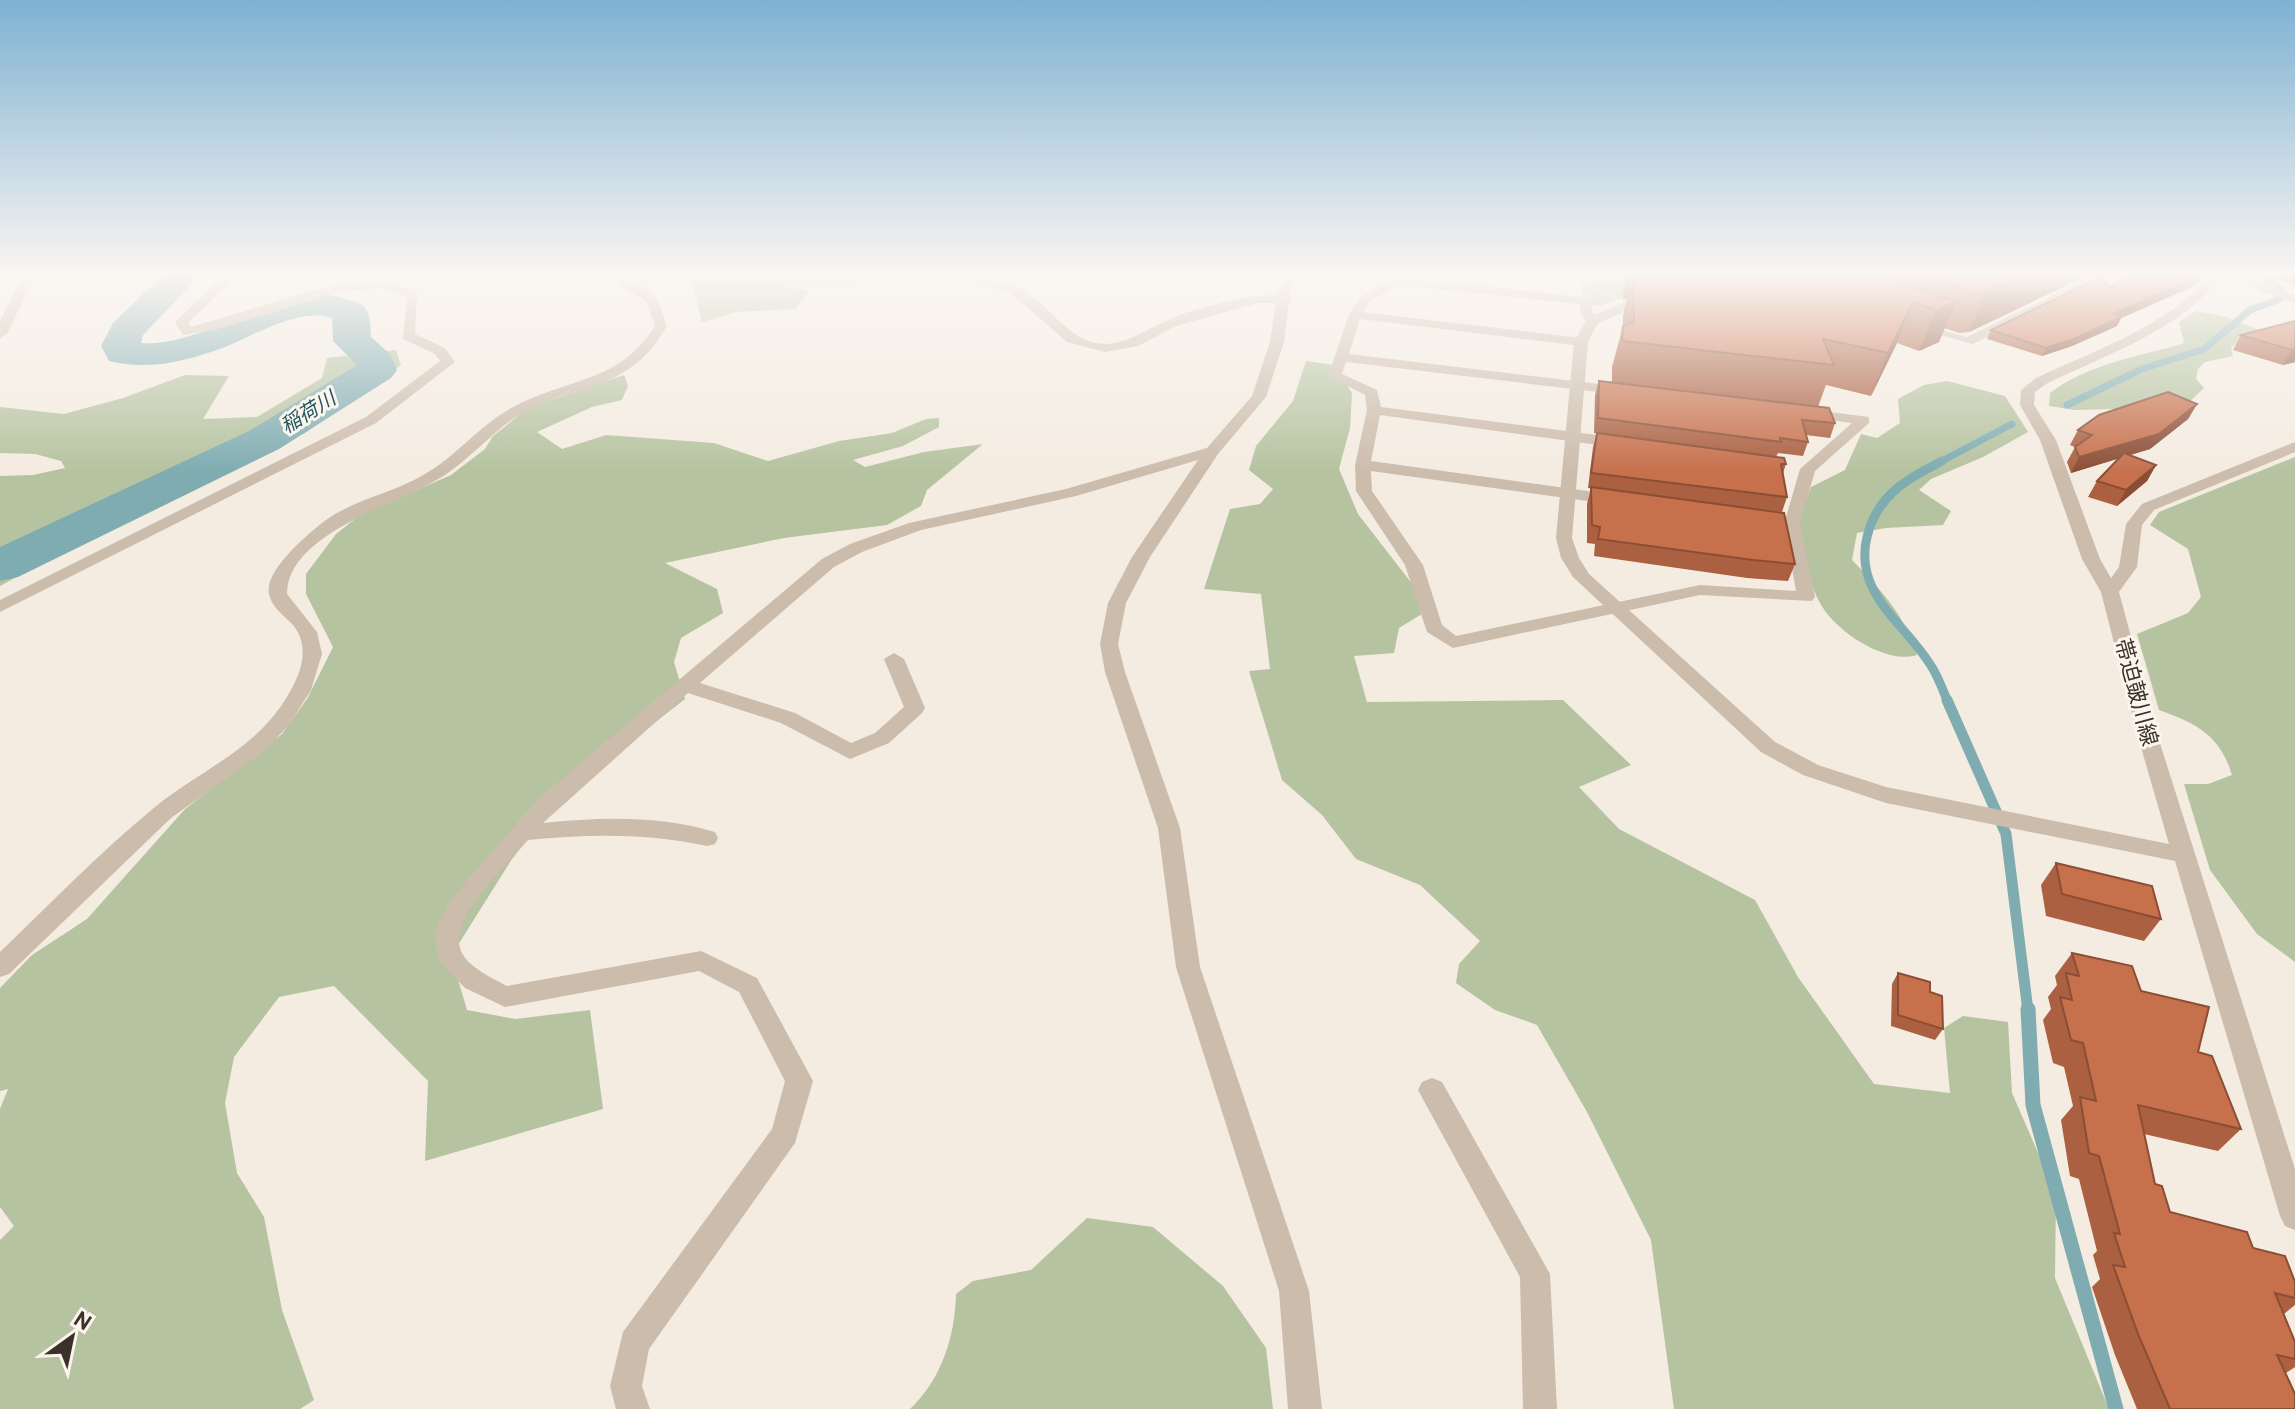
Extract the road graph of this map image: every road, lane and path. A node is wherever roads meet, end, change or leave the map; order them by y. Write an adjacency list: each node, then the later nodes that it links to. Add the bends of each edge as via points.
1 (420, 342): 22 (street, via 440,351 448,362 371,420)
2 (654, 342): 29 (street, via 614,374 504,418 438,473 338,519 310,542 277,586 279,597 310,634 312,673 281,722 247,753 164,811)
3 (1082, 342): 4 (street, via 1105,348)
4 (1135, 342)
5 (1277, 342): 17 (street, via 1259,397)
6 (1345, 342): 9 (street)
7 (1581, 342): 10 (street)
8 (2120, 342): 21 (street, 帯迫皷川線, via 2028,390 2027,405 2048,440 2091,559)
9 (1340, 357): 10 (street); 12 (street, via 1335,376 1372,393)
10 (1576, 385): 11 (street); 14 (street)
11 (1637, 392)
12 (1374, 410): 14 (street); 18 (street)
13 (1788, 411): 23 (street, via 1864,420 1800,468 1785,523 1806,597 1700,590)
14 (1571, 436): 15 (street); 19 (street)
15 (1634, 445)
16 (2295, 447): 21 (street, via 2148,507 2134,524 2128,567)
17 (1212, 451): 25 (street, via 1069,494 914,527 857,545 828,563); 33 (street, via 1141,557 1117,603 1109,644 1169,828 1188,967 1294,1291)
18 (1363, 465): 19 (street); 23 (street, via 1364,491 1414,565 1434,628 1453,642)
19 (1566, 493): 20 (street); 23 (street, via 1564,538 1570,558)
20 (1641, 503)
21 (2110, 592): 28 (street, 帯迫皷川線)
22 (0, 607)
23 (1616, 609): 28 (street, via 1768,747 1838,784)
24 (894, 659): 25 (street, via 915,708 882,738 850,752 788,718)
25 (685, 685): 26 (street, via 546,804)
26 (521, 833): 27 (street, via 609,823); 32 (street, via 459,905 446,933 448,954 474,981 505,997 701,961 748,985 799,1081 785,1134 634,1343 626,1386)
27 (707, 838)
28 (2185, 855): 31 (street, 帯迫皷川線)
29 (0, 967)
30 (1432, 1090): 34 (street, via 1535,1274)
31 (2295, 1216)
32 (633, 1409)
33 (1305, 1409)
34 (1540, 1409)

